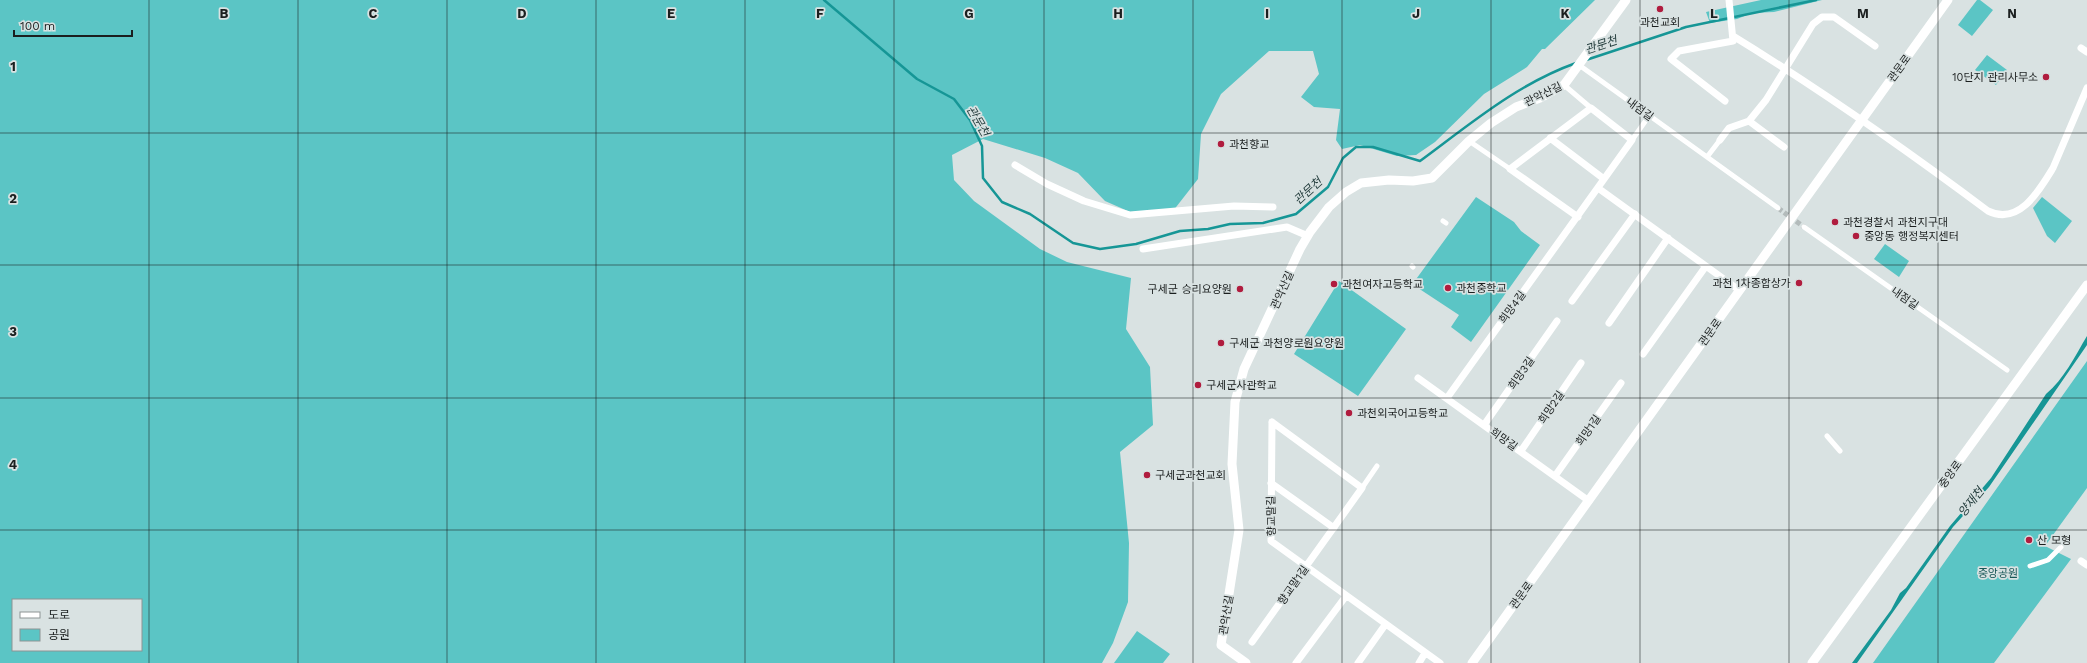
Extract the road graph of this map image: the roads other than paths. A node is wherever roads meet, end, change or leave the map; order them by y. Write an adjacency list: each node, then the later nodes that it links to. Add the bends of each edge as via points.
1 (1626, 0): 6 (street, 관악산길)
2 (1948, 0): 13 (street, 관문로)
3 (1730, 1): 4 (street)
4 (1733, 36): 7 (street); 10 (street, via 1733,41 1679,51 1671,59)
5 (1875, 46): 7 (street, via 1834,17 1822,17 1813,24)
6 (1580, 65): 8 (street, 관악산길); 12 (street, 내점길)
7 (1786, 68): 13 (street); 14 (street)
8 (1564, 85): 11 (street); 18 (street, 관악산길, via 1516,107)
9 (2087, 88): 13 (street, via 2046,180 2026,205 2016,212 2000,216 1988,211)
10 (1725, 101)
11 (1591, 108): 15 (street); 16 (street)
12 (1650, 116): 16 (street, 희망4길); 20 (street, 내점길)
13 (1861, 120): 35 (street, 관문로)
14 (1749, 121): 17 (street, via 1729,128); 19 (street)
15 (1550, 138): 22 (street); 23 (street)
16 (1632, 140): 23 (street, 희망4길)
17 (1720, 140): 20 (street)
18 (1469, 141): 22 (street); 30 (street, 관악산길, via 1432,178 1361,183 1329,207)
19 (1784, 147)
20 (1707, 157): 26 (street, 내점길)
21 (1015, 165): 25 (street, via 1047,184 1084,201 1130,215 1234,206)
22 (1510, 169): 28 (street)
23 (1604, 179): 24 (street, 희망4길)
24 (1598, 188): 27 (street); 28 (street, 희망4길)
25 (1273, 207)
26 (1778, 208)
27 (1635, 214): 31 (street); 36 (street)
28 (1578, 217): 44 (street, 희망4길)
29 (1804, 227): 41 (street, 내점길)
30 (1308, 236): 32 (street, via 1287,227); 62 (street, 관악산길, via 1244,369 1235,402 1232,464 1239,530 1221,645)
31 (1668, 238): 33 (street); 38 (street)
32 (1143, 248)
33 (1706, 266): 35 (street); 39 (street)
34 (2087, 285): 68 (street, 중앙로)
35 (1739, 290): 53 (street, 관문로)
36 (1572, 301)
37 (1557, 321): 45 (street, 희망3길)
38 (1609, 324)
39 (1644, 354)
40 (1581, 363): 47 (street, 희망2길)
41 (2007, 370)
42 (1418, 378): 44 (street, 희망길)
43 (1621, 383): 50 (street, 희망1길)
44 (1447, 398): 45 (street, 희망길)
45 (1484, 425): 47 (street, 희망길)
46 (1827, 436): 48 (street)
47 (1521, 451): 50 (street, 희망길)
48 (1840, 451)
49 (1377, 466): 52 (street, 향교말1길)
50 (1555, 476): 53 (street, 희망길)
51 (1271, 483): 52 (street, 향교말길, via 1272,422); 54 (street); 57 (street, 향교말길, via 1271,542)
52 (1362, 488): 54 (street, 향교말1길)
53 (1589, 501): 67 (street, 관문로)
54 (1334, 528): 57 (street, 향교말1길)
55 (2061, 547): 56 (street, via 2048,560)
56 (2030, 566)
57 (1306, 567): 58 (street, 향교말길); 60 (street, 향교말1길)
58 (1346, 596): 59 (street, 향교말길); 63 (street)
59 (1385, 625): 61 (street, 향교말길); 64 (street)
60 (1252, 642)
61 (1426, 653): 65 (street); 66 (street, 향교말길)
62 (1246, 663)
63 (1296, 663)
64 (1358, 663)
65 (1418, 663)
66 (1440, 663)
67 (1472, 663)
68 (1812, 663)

